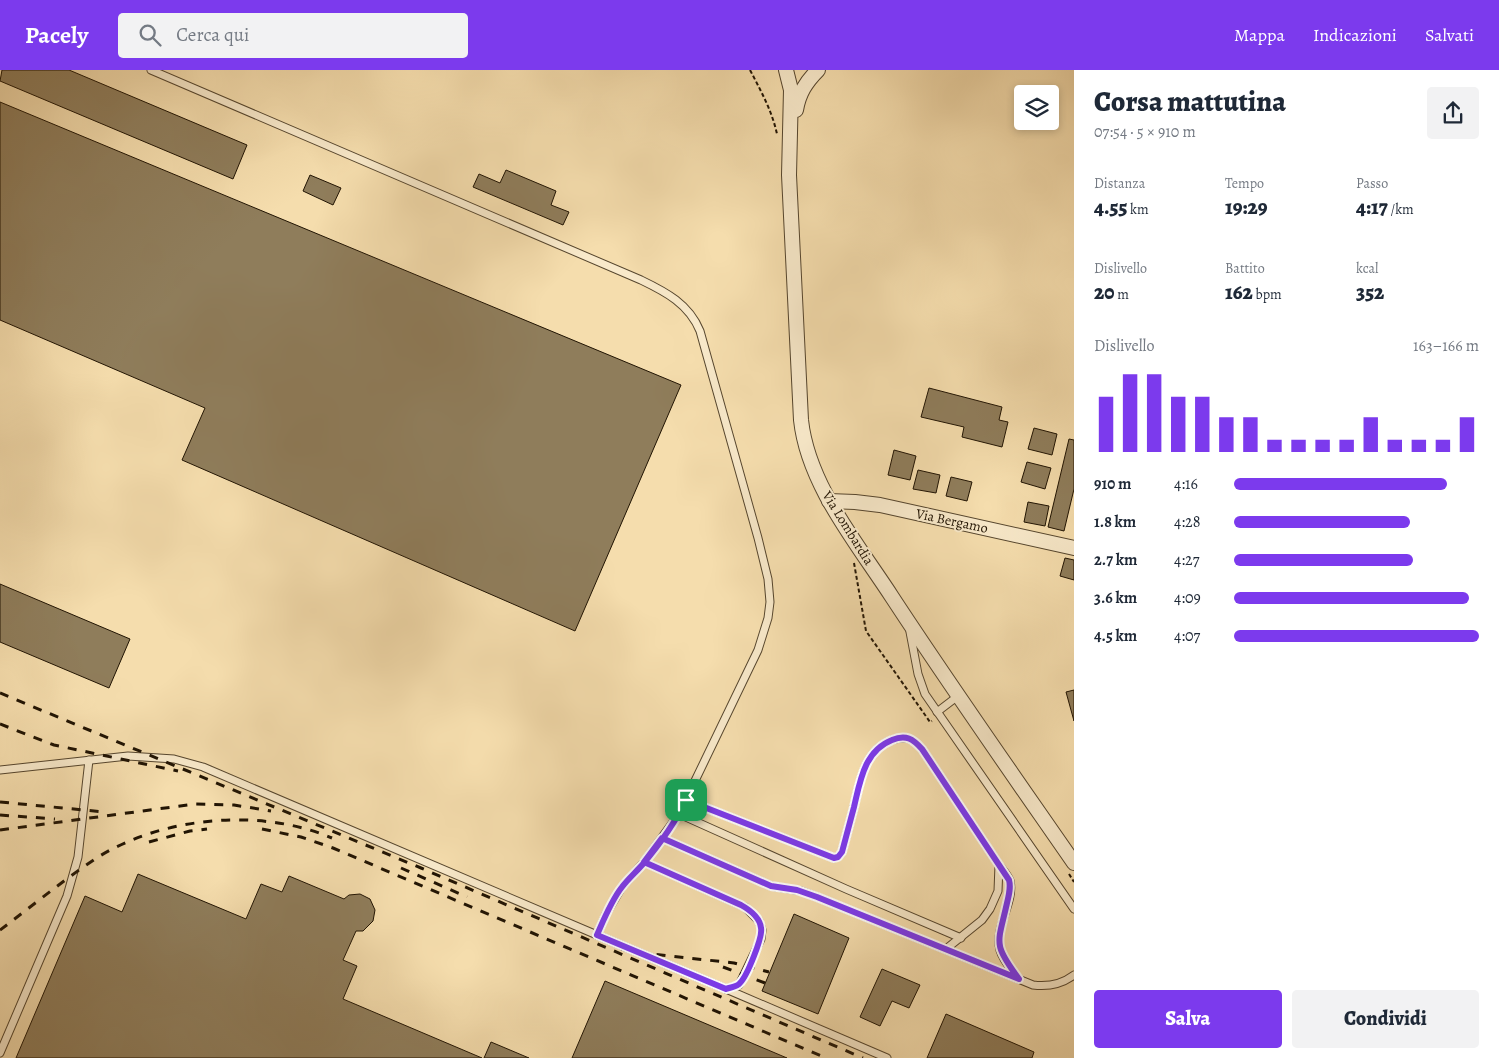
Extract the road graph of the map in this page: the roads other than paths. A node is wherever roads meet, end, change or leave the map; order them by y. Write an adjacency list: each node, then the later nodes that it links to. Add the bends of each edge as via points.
1 (150, 70): 12 (lane, via 641,280 672,296 692,314 700,331 758,538 770,602 758,650)
2 (786, 70): 4 (street, Via Lombardia, via 791,90)
3 (818, 70): 4 (street, Via Lombardia, via 799,95)
4 (790, 136): 5 (street, Via Lombardia, via 801,420 808,454)
5 (829, 501): 6 (street, Via Bergamo, via 880,505); 7 (street, Via Lombardia)
6 (1074, 548)
7 (908, 622): 8 (street, Via Lombardia); 9 (lane, via 920,681)
8 (958, 696): 9 (lane); 16 (street, Via Lombardia)
9 (937, 712): 18 (lane)
10 (89, 760): 11 (lane); 19 (lane, via 128,756 174,760 203,767); 25 (lane, via 78,857 67,896)
11 (0, 770)
12 (686, 800): 13 (lane); 17 (lane, via 836,858 842,852 866,764 877,749 905,737 914,740 922,749)
13 (679, 814): 14 (lane); 20 (lane)
14 (662, 838): 15 (lane); 21 (lane, via 771,886 811,895)
15 (644, 862): 19 (lane, via 622,887); 24 (lane, via 741,905 759,921 761,939 745,975 739,985)
16 (1074, 863)
17 (999, 864): 20 (lane, via 999,885 993,903 982,920); 23 (lane, via 1010,883 1000,948)
18 (1074, 909)
19 (597, 935): 24 (lane)
20 (961, 938): 21 (lane)
21 (946, 949): 23 (lane)
22 (1074, 975): 23 (lane, via 1049,986 1033,985)
23 (1019, 979)
24 (726, 989): 26 (lane)
25 (0, 1053)
26 (887, 1058)

